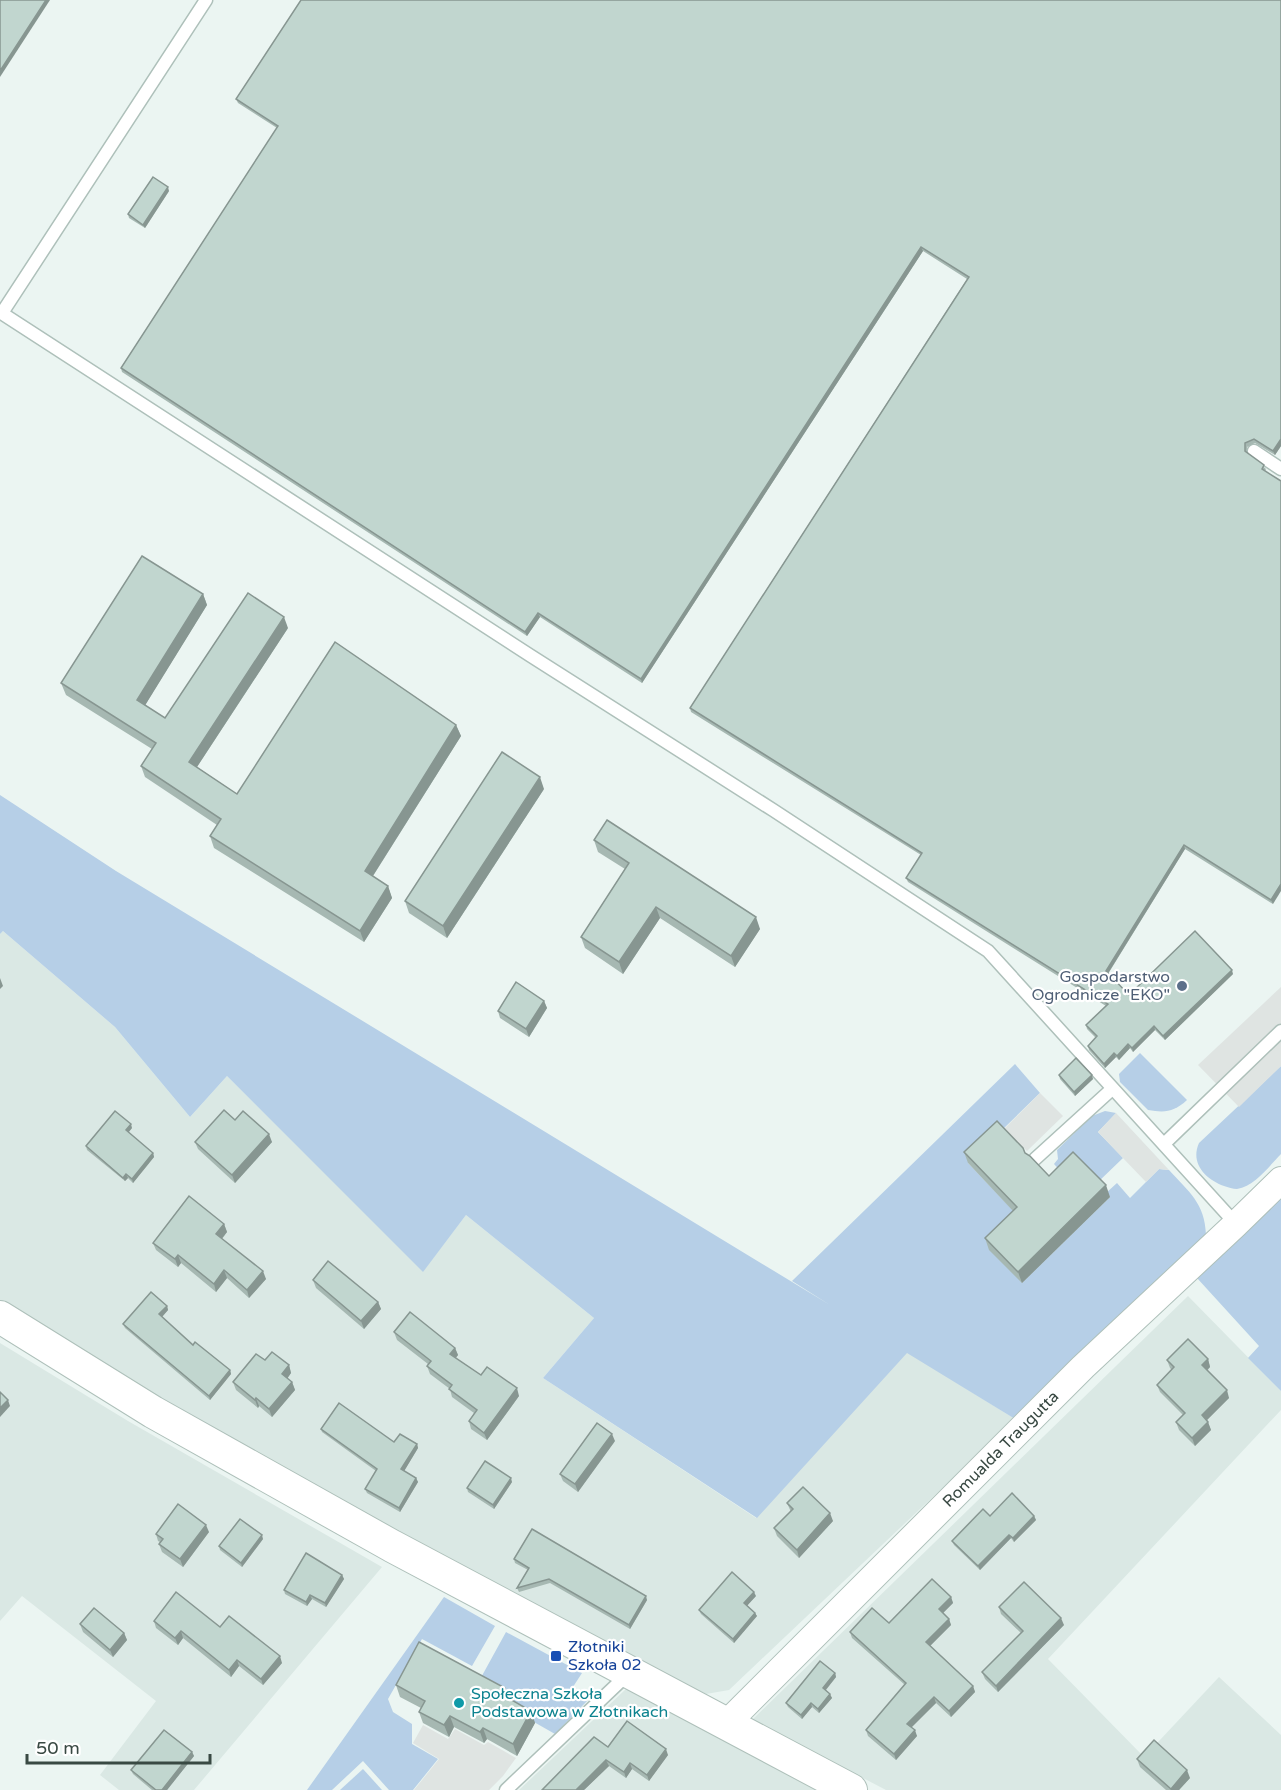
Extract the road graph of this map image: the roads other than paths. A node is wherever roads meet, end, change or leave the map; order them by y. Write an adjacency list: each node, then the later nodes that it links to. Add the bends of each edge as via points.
1 (206, 0): 2 (lane)
2 (1, 312): 6 (lane, via 988,951)
3 (1254, 451): 4 (lane)
4 (1281, 470)
5 (1281, 1030): 7 (lane)
6 (1112, 1089): 7 (lane); 8 (lane)
7 (1164, 1144): 10 (lane)
8 (1035, 1159)
9 (1281, 1179): 10 (street, Romualda Traugutta)
10 (1236, 1224): 13 (street, Romualda Traugutta, via 1083,1367)
11 (0, 1317): 12 (street, via 153,1412 392,1546)
12 (630, 1672): 13 (street); 14 (lane)
13 (725, 1725): 15 (street)
14 (506, 1790)
15 (851, 1790)

